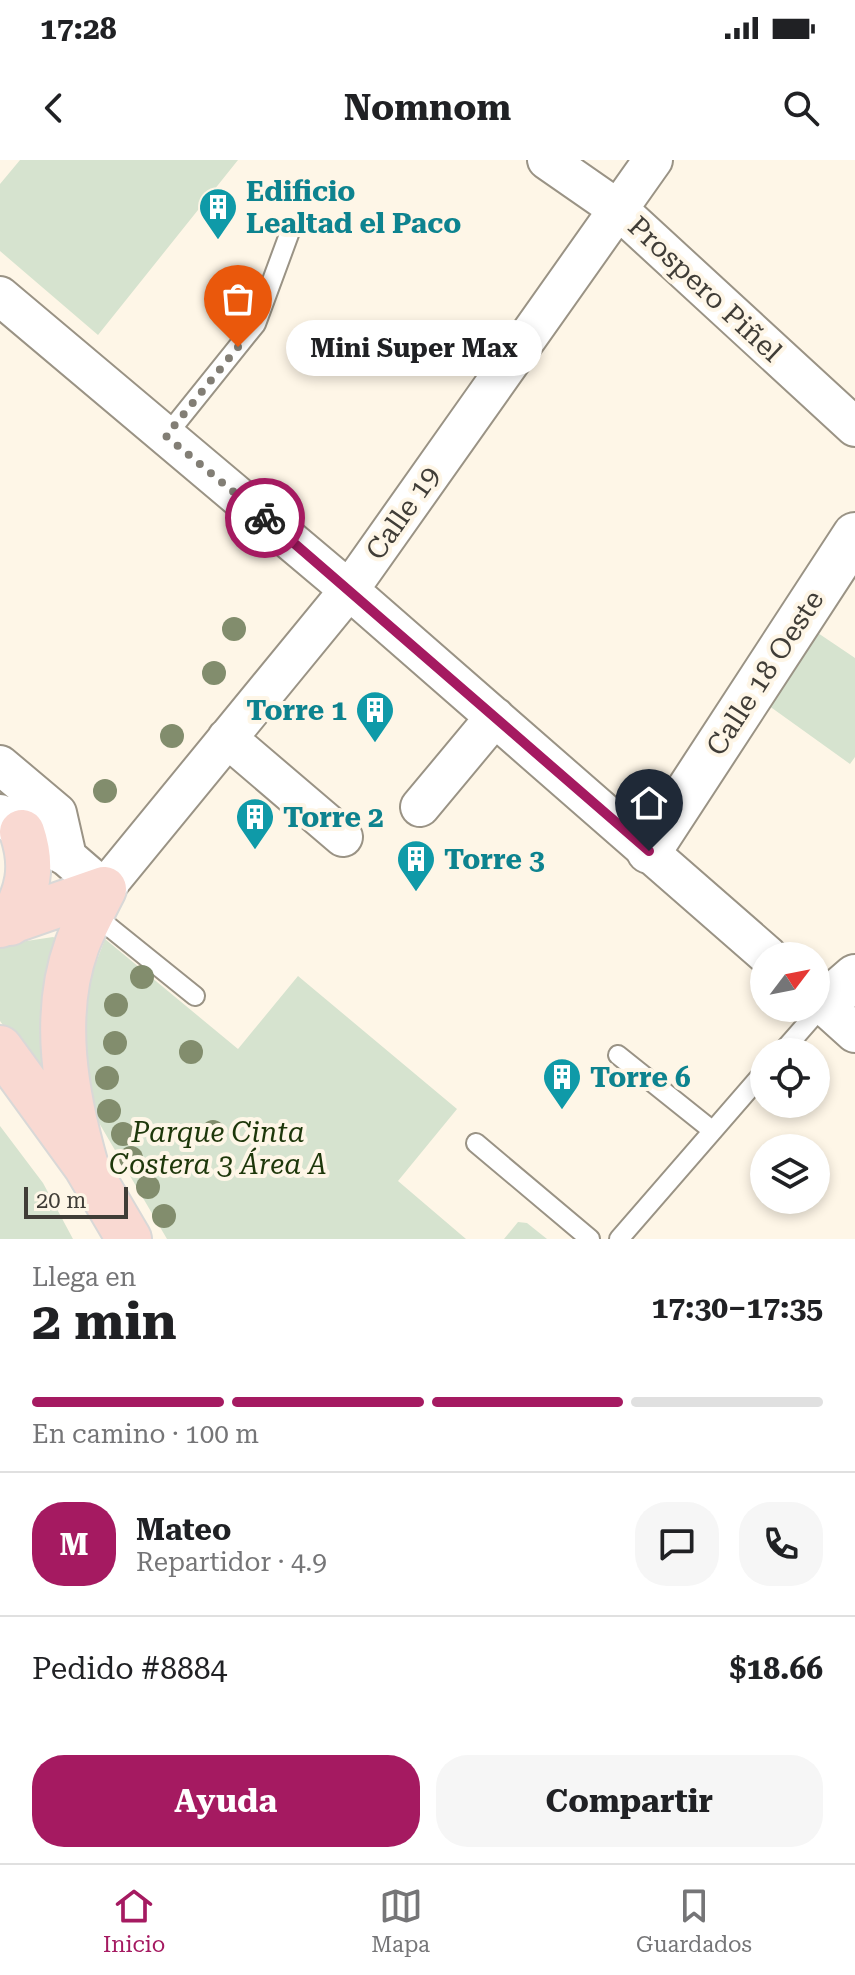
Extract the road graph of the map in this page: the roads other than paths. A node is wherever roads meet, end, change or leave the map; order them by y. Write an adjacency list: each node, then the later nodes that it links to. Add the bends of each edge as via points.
1 (547, 160): 3 (street, Prospero Piñel)
2 (653, 160): 3 (street, Calle 19)
3 (619, 210): 6 (street, Prospero Piñel); 9 (street, Calle 19)
4 (291, 229): 7 (lane, via 256,324)
5 (0, 296): 7 (street)
6 (855, 427)
7 (166, 436): 9 (street)
8 (855, 535): 16 (street, Calle 18 Oeste)
9 (349, 590): 10 (street); 11 (street, Calle 19)
10 (495, 717): 13 (street); 16 (street)
11 (227, 738): 15 (street); 18 (street, Calle 19)
12 (0, 765): 17 (street, via 57,813)
13 (420, 807)
14 (11, 823): 17 (street); 19 (main road, via 28,852 29,877 25,898)
15 (343, 837)
16 (649, 851): 20 (street)
17 (67, 857): 18 (street)
18 (98, 901): 19 (main road); 22 (lane); 30 (main road, via 76,947 63,1048 70,1111)
19 (5, 924)
20 (752, 942)
21 (832, 993): 23 (street); 24 (lane)
22 (195, 996)
23 (855, 1033)
24 (794, 1038)
25 (0, 1048): 30 (main road)
26 (618, 1055): 28 (lane)
27 (750, 1088): 28 (lane)
28 (713, 1131): 33 (lane)
29 (476, 1143): 32 (lane)
30 (86, 1166): 31 (main road)
31 (129, 1239)
32 (590, 1239)
33 (619, 1239)

